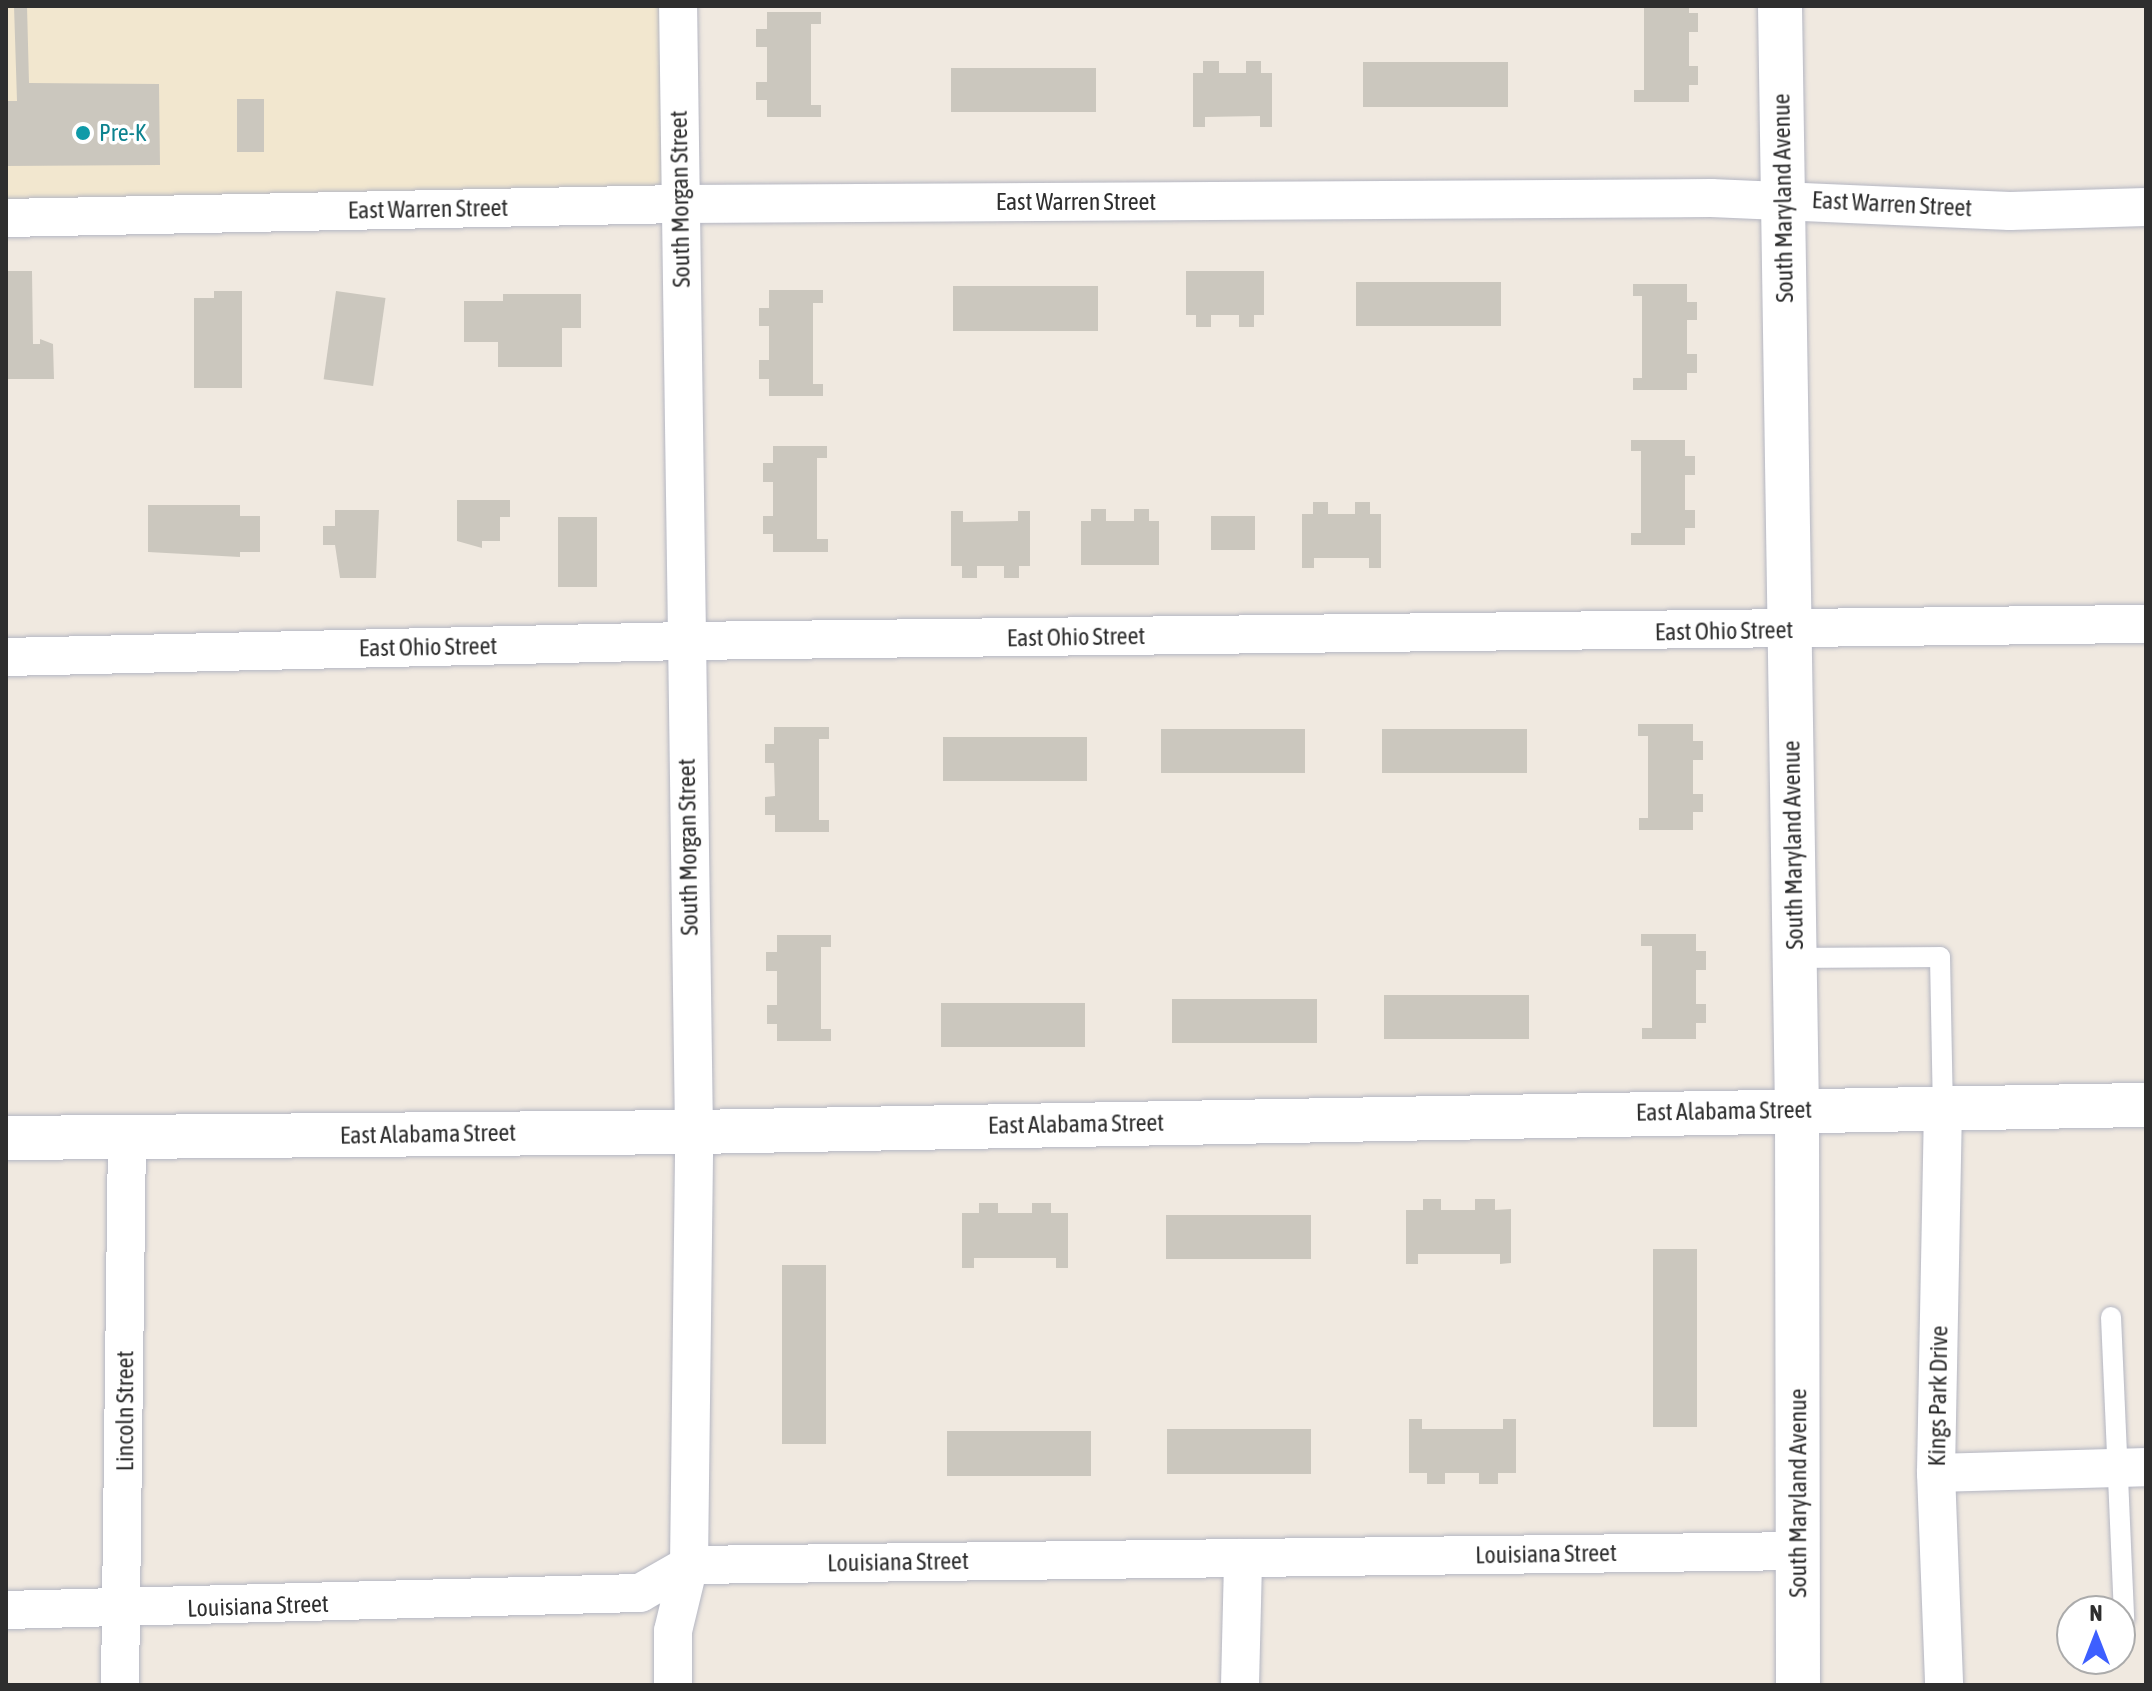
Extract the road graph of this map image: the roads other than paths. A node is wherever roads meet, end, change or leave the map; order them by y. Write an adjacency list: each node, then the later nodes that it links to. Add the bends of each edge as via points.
1 (678, 6): 4 (street, South Morgan Street)
2 (1780, 6): 3 (street, South Maryland Avenue)
3 (1784, 198): 4 (street, East Warren Street); 5 (street, East Warren Street, via 2010,211); 8 (street, South Maryland Avenue)
4 (681, 204): 6 (street, East Warren Street); 9 (street, South Morgan Street)
5 (2146, 207)
6 (6, 218)
7 (2146, 624): 8 (street, East Ohio Street)
8 (1790, 630): 9 (street, East Ohio Street); 11 (street, South Maryland Avenue)
9 (684, 641): 10 (street, East Ohio Street); 15 (street, South Morgan Street)
10 (6, 657)
11 (1795, 958): 13 (lane, via 1940,957); 14 (street, South Maryland Avenue)
12 (2146, 1105): 13 (street, East Alabama Street)
13 (1943, 1107): 14 (street, East Alabama Street); 20 (street, Kings Park Drive)
14 (1797, 1109): 15 (street, East Alabama Street); 21 (street, South Maryland Avenue)
15 (694, 1132): 16 (street, East Alabama Street); 23 (street, South Morgan Street)
16 (127, 1137): 17 (street, East Alabama Street); 26 (street, Lincoln Street)
17 (6, 1138)
18 (2111, 1317): 19 (lane)
19 (2133, 1467): 20 (street); 24 (lane)
20 (1936, 1473): 31 (street, Kings Park Drive)
21 (1798, 1551): 22 (street, Louisiana Street); 30 (street, South Maryland Avenue)
22 (1243, 1558): 23 (street, Louisiana Street); 29 (street)
23 (689, 1565): 26 (street, Louisiana Street, via 640,1593); 28 (street, South Morgan Street, via 673,1631)
24 (2125, 1595)
25 (6, 1610): 26 (street, Louisiana Street)
26 (123, 1610): 27 (street, Lincoln Street)
27 (120, 1685)
28 (673, 1685)
29 (1240, 1685)
30 (1798, 1685)
31 (1944, 1685)

